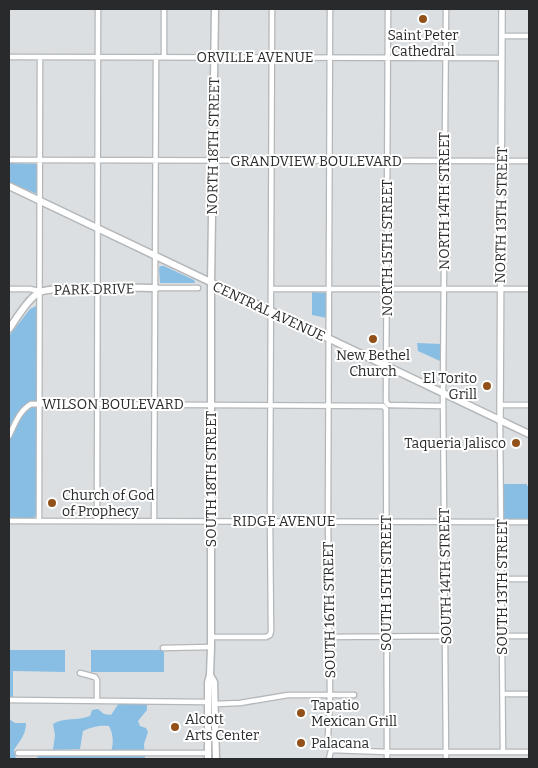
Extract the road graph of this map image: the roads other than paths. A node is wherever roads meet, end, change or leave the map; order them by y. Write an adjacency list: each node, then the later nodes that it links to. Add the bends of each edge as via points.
1 (98, 9): 14 (street)
2 (164, 9): 16 (street)
3 (214, 9): 17 (main road, NORTH 18TH STREET)
4 (272, 9): 11 (street)
5 (330, 9): 18 (street, SOUTH 16TH STREET)
6 (388, 9): 19 (street, NORTH 15TH STREET)
7 (446, 9): 20 (street, NORTH 14TH STREET)
8 (502, 9): 9 (street, NORTH 13TH STREET)
9 (502, 36): 10 (street); 21 (street, NORTH 13TH STREET)
10 (529, 36)
11 (272, 56): 17 (street, ORVILLE AVENUE); 18 (street, ORVILLE AVENUE); 25 (street)
12 (9, 57): 13 (street, ORVILLE AVENUE)
13 (40, 57): 14 (street, ORVILLE AVENUE); 23 (street)
14 (98, 57): 15 (street, ORVILLE AVENUE); 26 (street)
15 (156, 57): 16 (street, ORVILLE AVENUE); 24 (street)
16 (164, 57): 17 (street, ORVILLE AVENUE)
17 (214, 57): 27 (main road, NORTH 18TH STREET)
18 (330, 57): 19 (street, ORVILLE AVENUE); 28 (street, SOUTH 16TH STREET)
19 (388, 57): 20 (street, ORVILLE AVENUE); 29 (street, NORTH 15TH STREET)
20 (445, 58): 21 (street, ORVILLE AVENUE); 32 (street, NORTH 14TH STREET)
21 (502, 58): 30 (street, NORTH 13TH STREET)
22 (9, 160): 23 (street, GRANDVIEW BOULEVARD)
23 (40, 160): 26 (street, GRANDVIEW BOULEVARD); 34 (street)
24 (156, 160): 26 (street, GRANDVIEW BOULEVARD); 27 (street, GRANDVIEW BOULEVARD); 36 (street)
25 (272, 160): 27 (street, GRANDVIEW BOULEVARD); 28 (street, GRANDVIEW BOULEVARD); 42 (street)
26 (98, 161): 35 (street)
27 (213, 161): 37 (main road, NORTH 18TH STREET)
28 (329, 161): 29 (street, GRANDVIEW BOULEVARD); 43 (street, SOUTH 16TH STREET)
29 (388, 161): 32 (street, GRANDVIEW BOULEVARD); 44 (street, NORTH 15TH STREET)
30 (502, 161): 31 (street, GRANDVIEW BOULEVARD); 32 (street, GRANDVIEW BOULEVARD); 47 (street, NORTH 13TH STREET)
31 (529, 161)
32 (444, 162): 46 (street, NORTH 14TH STREET)
33 (9, 186): 34 (main road, CENTRAL AVENUE)
34 (40, 201): 35 (main road, CENTRAL AVENUE); 48 (street)
35 (98, 229): 36 (main road, CENTRAL AVENUE); 38 (street)
36 (155, 257): 37 (main road, CENTRAL AVENUE); 39 (street)
37 (212, 284): 49 (main road, CENTRAL AVENUE); 57 (main road, SOUTH 18TH STREET)
38 (97, 288): 39 (main road, PARK DRIVE); 48 (main road, PARK DRIVE); 55 (street)
39 (156, 288): 40 (street, PARK DRIVE); 56 (street)
40 (198, 288)
41 (9, 289): 48 (street)
42 (271, 289): 43 (street); 49 (street)
43 (329, 289): 44 (street); 51 (street, SOUTH 16TH STREET)
44 (387, 289): 46 (street); 52 (street, NORTH 15TH STREET)
45 (529, 289): 47 (street)
46 (444, 290): 47 (street); 53 (street, NORTH 14TH STREET)
47 (501, 290): 60 (street, NORTH 13TH STREET)
48 (40, 291): 50 (main road, PARK DRIVE); 54 (street)
49 (270, 312): 51 (main road, CENTRAL AVENUE); 58 (street)
50 (9, 328)
51 (329, 339): 52 (main road, CENTRAL AVENUE); 59 (street, SOUTH 16TH STREET)
52 (386, 367): 53 (main road, CENTRAL AVENUE); 62 (street, SOUTH 15TH STREET)
53 (443, 393): 63 (street, SOUTH 14TH STREET); 64 (main road, CENTRAL AVENUE)
54 (39, 404): 55 (street, WILSON BOULEVARD); 66 (street, WILSON BOULEVARD, via 32,404 19,414); 70 (street)
55 (97, 405): 56 (street, WILSON BOULEVARD); 71 (street)
56 (154, 405): 57 (street, WILSON BOULEVARD); 72 (street)
57 (211, 405): 58 (street, WILSON BOULEVARD); 67 (main road, SOUTH 18TH STREET)
58 (270, 405): 59 (street, WILSON BOULEVARD); 68 (street)
59 (328, 405): 62 (street, WILSON BOULEVARD); 73 (street, SOUTH 16TH STREET)
60 (501, 405): 61 (street); 64 (street, NORTH 13TH STREET)
61 (529, 405)
62 (386, 406): 63 (street, WILSON BOULEVARD); 74 (street, SOUTH 15TH STREET)
63 (443, 406): 75 (street, SOUTH 14TH STREET)
64 (500, 421): 65 (main road, CENTRAL AVENUE); 76 (street, SOUTH 13TH STREET)
65 (529, 434)
66 (9, 436)
67 (211, 520): 68 (street, RIDGE AVENUE); 72 (street, RIDGE AVENUE); 83 (main road, SOUTH 18TH STREET)
68 (270, 520): 73 (street, RIDGE AVENUE); 83 (street, via 270,635)
69 (9, 521): 70 (street, RIDGE AVENUE)
70 (39, 521): 71 (street, RIDGE AVENUE)
71 (97, 521): 72 (street, RIDGE AVENUE)
72 (154, 521)
73 (328, 521): 74 (street, RIDGE AVENUE); 84 (street, SOUTH 16TH STREET)
74 (386, 521): 75 (street, RIDGE AVENUE); 85 (street, SOUTH 15TH STREET)
75 (444, 521): 76 (street, RIDGE AVENUE); 80 (street, SOUTH 14TH STREET)
76 (501, 522): 77 (street, RIDGE AVENUE); 78 (street, SOUTH 13TH STREET)
77 (529, 522)
78 (502, 579): 79 (street); 81 (street, SOUTH 13TH STREET)
79 (529, 579)
80 (446, 636): 85 (street); 99 (street, SOUTH 14TH STREET)
81 (502, 636): 82 (street); 90 (street, SOUTH 13TH STREET)
82 (529, 636)
83 (211, 637): 86 (main road, SOUTH 18TH STREET)
84 (328, 637): 85 (street); 89 (street, SOUTH 16TH STREET)
85 (386, 637): 98 (street, SOUTH 15TH STREET)
86 (211, 647): 87 (street); 95 (main road, SOUTH 18TH STREET, via 210,675 214,682)
87 (163, 648)
88 (80, 673): 94 (street, via 97,680)
89 (330, 694): 92 (street); 95 (street); 96 (street, SOUTH 16TH STREET, via 328,736)
90 (503, 694): 91 (street); 100 (street, SOUTH 13TH STREET)
91 (529, 694)
92 (354, 695)
93 (9, 700): 94 (street)
94 (97, 700): 95 (street)
95 (211, 703): 103 (main road, SOUTH 18TH STREET)
96 (331, 750): 98 (street); 105 (street, SOUTH 16TH STREET)
97 (185, 752): 102 (street); 103 (street); 104 (street)
98 (386, 752): 99 (street); 106 (street, SOUTH 15TH STREET)
99 (446, 752): 100 (street); 107 (street, SOUTH 14TH STREET)
100 (503, 752): 101 (street)
101 (529, 752)
102 (18, 753)
103 (212, 756)
104 (185, 759)
105 (329, 759)
106 (386, 759)
107 (446, 759)

